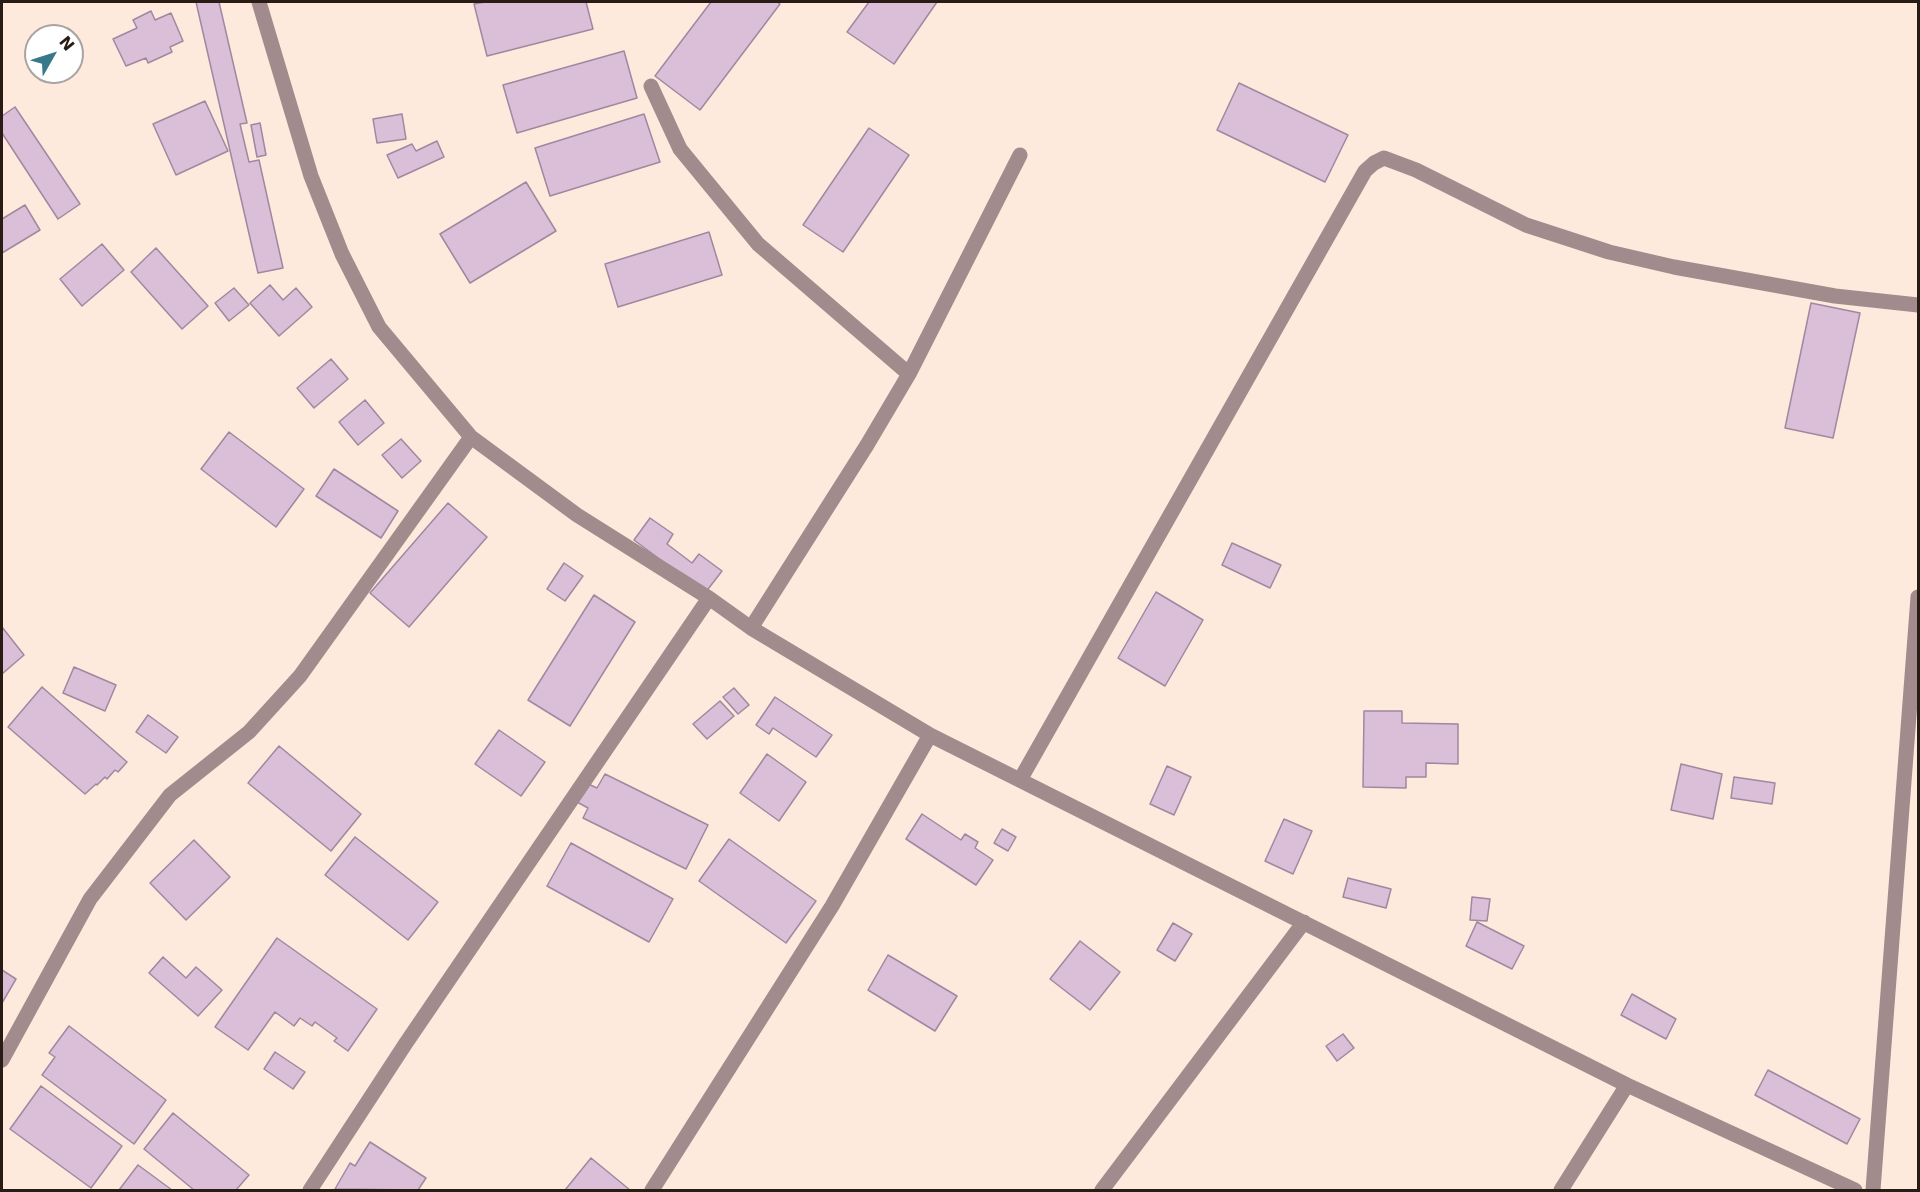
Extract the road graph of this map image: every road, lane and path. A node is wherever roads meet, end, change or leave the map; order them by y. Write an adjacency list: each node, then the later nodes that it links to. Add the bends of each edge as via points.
1 (259, 2): 6 (street, via 311,176 342,254 379,327)
2 (651, 86): 5 (street, via 680,149 758,244)
3 (1020, 155): 5 (street)
4 (1918, 305): 11 (street, via 1824,294 1609,252 1526,225 1416,170 1384,158 1374,163 1365,171)
5 (909, 374): 9 (street)
6 (471, 437): 8 (street, via 577,514); 13 (street, via 300,676 249,732 170,795 90,899)
7 (1918, 597): 20 (street)
8 (709, 598): 9 (street); 15 (street)
9 (751, 628): 10 (street)
10 (930, 735): 11 (street); 16 (street, via 832,906)
11 (1020, 780): 12 (street)
12 (1304, 922): 14 (street); 17 (street)
13 (2, 1060)
14 (1627, 1085): 18 (street); 19 (street)
15 (310, 1191)
16 (652, 1191)
17 (1102, 1191)
18 (1561, 1191)
19 (1855, 1191)
20 (1873, 1191)

